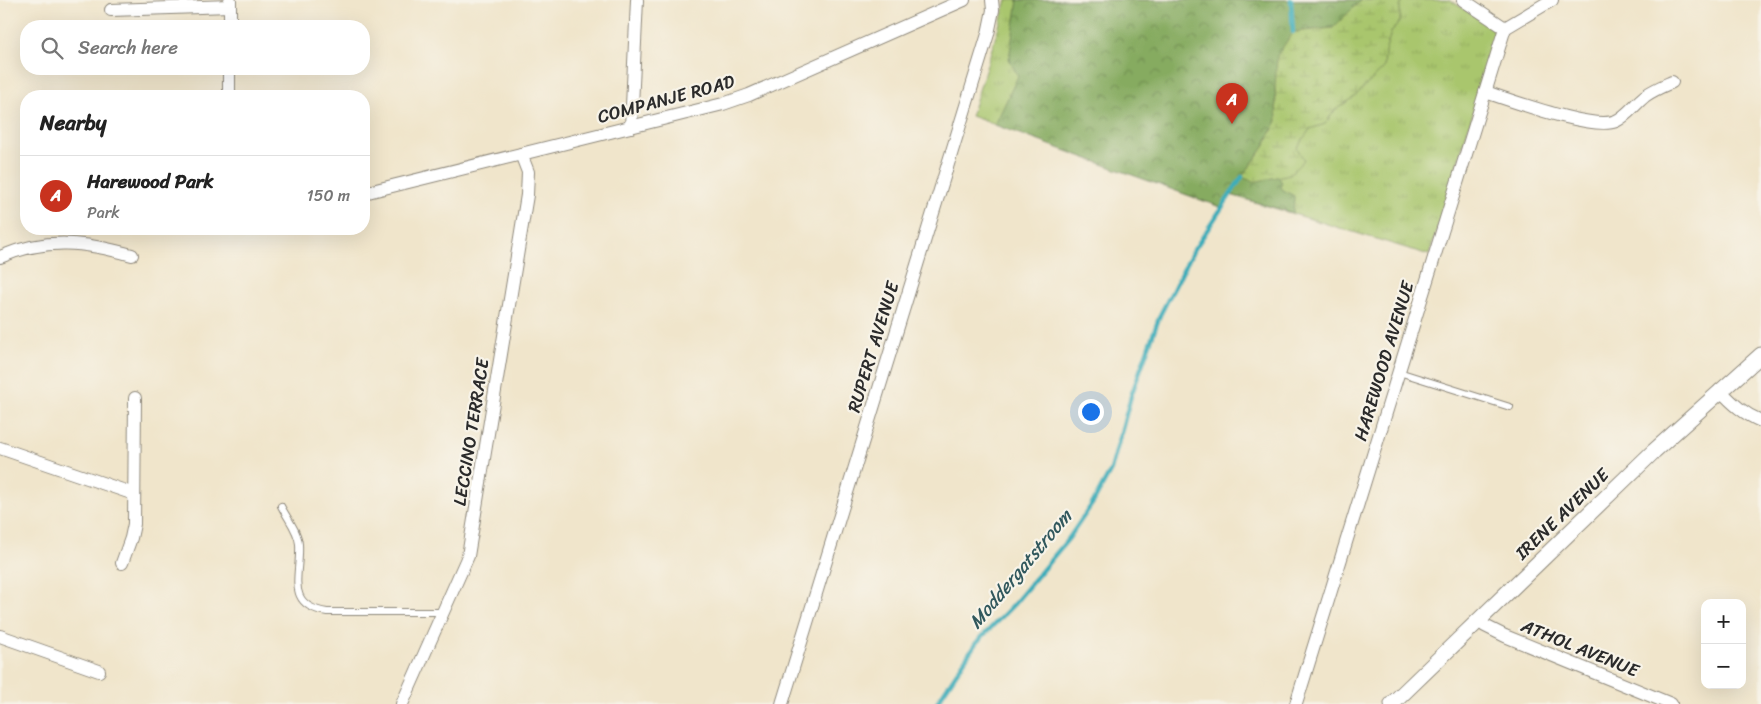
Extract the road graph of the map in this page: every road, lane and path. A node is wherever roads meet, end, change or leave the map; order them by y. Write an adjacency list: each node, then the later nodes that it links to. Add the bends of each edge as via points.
1 (637, 0): 14 (street)
2 (964, 0): 14 (street, COMPANJE ROAD, via 749,95)
3 (992, 0): 34 (street, RUPERT AVENUE, via 988,34)
4 (1464, 0): 9 (street)
5 (1552, 0): 9 (street)
6 (230, 3): 7 (street); 8 (street)
7 (111, 10)
8 (230, 20)
9 (1505, 28): 13 (street, HAREWOOD AVENUE)
10 (230, 75): 12 (street)
11 (1672, 82): 13 (street, via 1646,95 1621,118 1606,123 1576,119)
12 (229, 90)
13 (1485, 92): 20 (street, HAREWOOD AVENUE)
14 (631, 127): 15 (street, COMPANJE ROAD)
15 (521, 154): 16 (street, COMPANJE ROAD); 29 (street, LECCINO TERRACE, via 528,172 527,195 468,556)
16 (370, 192)
17 (132, 255): 18 (street, via 63,243 30,246)
18 (0, 257)
19 (1761, 355): 21 (street, IRENE AVENUE)
20 (1399, 372): 23 (lane); 35 (street, HAREWOOD AVENUE)
21 (1720, 390): 24 (street, via 1734,406); 30 (street, IRENE AVENUE)
22 (135, 398): 26 (street)
23 (1510, 407)
24 (1761, 422)
25 (0, 448): 26 (street)
26 (134, 494): 28 (street, via 134,524)
27 (281, 506): 29 (lane, via 299,544 297,590 304,604 327,612)
28 (122, 563)
29 (444, 612): 33 (street, LECCINO TERRACE)
30 (1480, 620): 36 (street, IRENE AVENUE); 37 (street, ATHOL AVENUE, via 1505,636)
31 (0, 636): 32 (street)
32 (99, 671)
33 (402, 704)
34 (782, 704)
35 (1296, 704)
36 (1392, 704)
37 (1671, 704)

